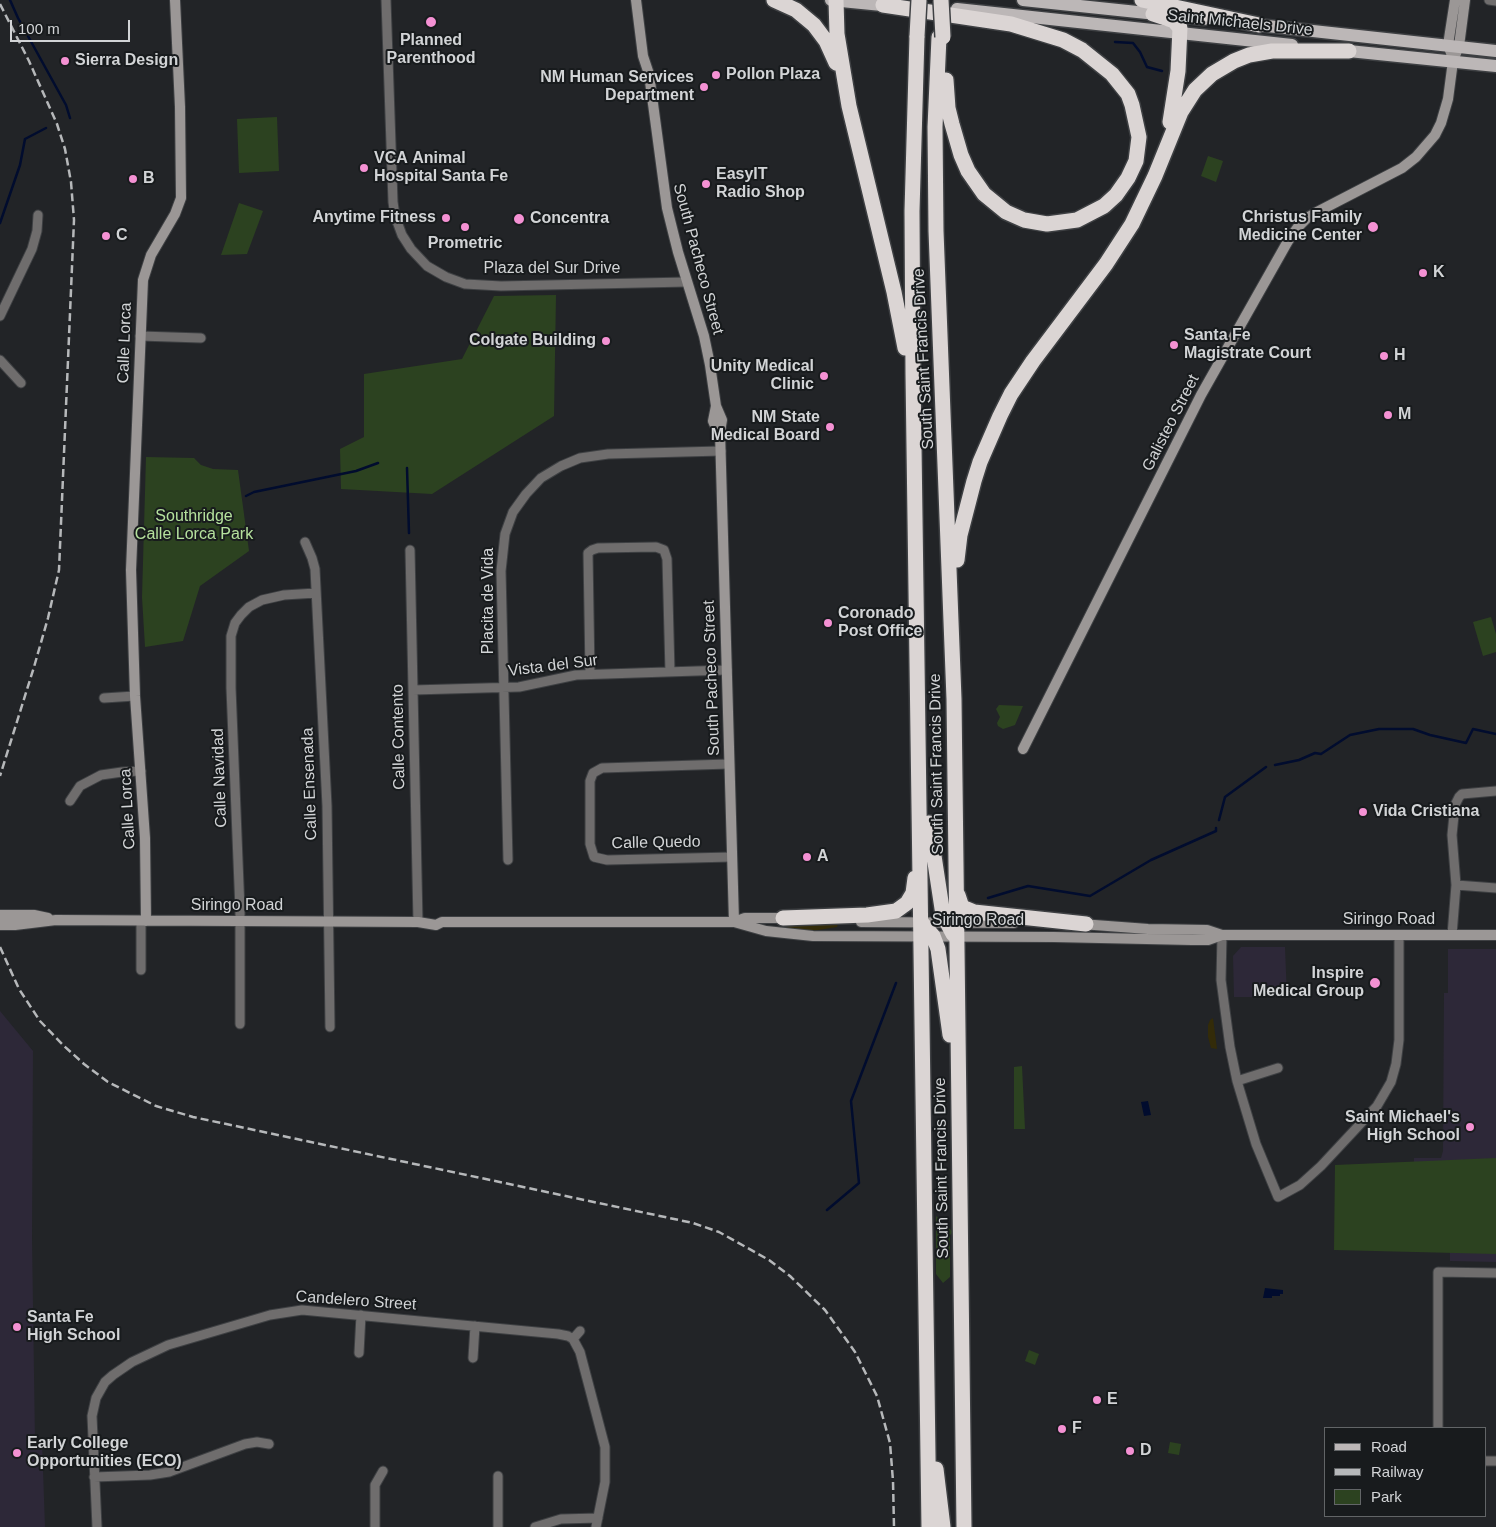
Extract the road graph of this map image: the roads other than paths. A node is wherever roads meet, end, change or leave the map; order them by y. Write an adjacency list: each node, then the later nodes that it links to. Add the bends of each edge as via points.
1 (175, 0): 30 (street, Calle Lorca, via 181,198 147,265 143,280)
2 (386, 0): 28 (street, Plaza del Sur Drive, via 395,216 402,235 427,266 466,284)
3 (636, 0): 28 (street, South Pacheco Street, via 667,208)
4 (774, 0): 25 (highway, via 796,10 820,32 832,54)
5 (831, 0): 6 (main road, Saint Michaels Drive)
6 (836, 0): 15 (main road, Saint Michaels Drive); 25 (highway, via 836,34)
7 (919, 0): 34 (highway, South Saint Francis Drive, bridge, via 912,211)
8 (941, 0): 19 (highway, South Saint Francis Drive, bridge)
9 (1023, 0): 16 (main road, Saint Michaels Drive)
10 (1142, 0): 17 (highway)
11 (1455, 0): 20 (street, Galisteo Street)
12 (1465, 0): 20 (street, Galisteo Street)
13 (1489, 0): 14 (street)
14 (1496, 1)
15 (883, 5): 18 (main road, Saint Michaels Drive, via 950,8); 19 (highway, via 1011,24 1063,40 1101,64 1128,94 1138,128 1136,161 1116,195 1087,216 1056,224 1024,220 993,202 968,171 955,137 948,108)
16 (1153, 14): 17 (main road, Saint Michaels Drive); 18 (highway, via 1174,21)
17 (1259, 25): 20 (main road, Saint Michaels Drive)
18 (1180, 33): 21 (main road, Saint Michaels Drive); 26 (highway, via 1175,95)
19 (941, 37): 39 (highway, South Saint Francis Drive, via 936,127 936,230)
20 (1454, 46): 22 (main road, Saint Michaels Drive); 23 (street, Galisteo Street)
21 (1349, 51): 23 (main road, Saint Michaels Drive); 26 (highway, via 1263,52 1223,66 1202,82 1187,100)
22 (1496, 51)
23 (1453, 61): 24 (main road, Saint Michaels Drive); 48 (street, Galisteo Street, via 1441,123 1416,157 1402,168 1307,218 1288,241 1201,395)
24 (1496, 66)
25 (849, 106): 34 (highway, via 903,330)
26 (1164, 151): 39 (highway, via 1144,202 1120,244 1033,361 1000,416 980,462 967,506 956,561)
27 (38, 215): 29 (street, via 32,249)
28 (687, 282): 35 (street, South Pacheco Street, via 710,365 716,406 713,421 720,432)
29 (0, 316)
30 (140, 336): 31 (street); 45 (street, Calle Lorca, via 131,570)
31 (201, 338)
32 (0, 360): 33 (street)
33 (21, 383)
34 (914, 432): 47 (highway, South Saint Francis Drive)
35 (721, 451): 40 (street, South Pacheco Street); 43 (street, Placita de Vida, via 590,456 551,472 526,494 508,523 502,546)
36 (305, 542): 38 (street, Calle Ensenada, via 314,563)
37 (410, 550): 44 (street, Calle Contento)
38 (316, 593): 63 (street, Calle Navidad, via 262,600 241,615 231,636); 64 (street, Calle Ensenada, via 327,806)
39 (952, 611): 57 (highway, South Saint Francis Drive)
40 (727, 670): 41 (street, Vista del Sur); 49 (street, South Pacheco Street)
41 (670, 672): 42 (street, Vista del Sur); 42 (street, via 666,553 656,547 598,548 590,551 587,558)
42 (590, 674): 43 (street, Vista del Sur)
43 (504, 687): 44 (street, Vista del Sur); 55 (street, Placita de Vida)
44 (413, 690): 65 (street, Calle Contento)
45 (135, 696): 46 (street); 50 (street, Calle Lorca)
46 (104, 698)
47 (919, 742): 53 (highway, South Saint Francis Drive); 69 (highway, via 941,907)
48 (1023, 749)
49 (729, 764): 54 (street, South Pacheco Street); 54 (street, Calle Quedo, via 602,768 593,773 590,781 590,844 594,857 607,860)
50 (141, 771): 52 (street, via 101,775 80,786); 62 (street, Calle Lorca, via 145,838)
51 (1496, 791): 56 (street, via 1467,793 1458,797 1452,835)
52 (70, 801)
53 (920, 814): 60 (highway, via 915,885 908,903 896,911 867,915); 70 (highway, South Saint Francis Drive)
54 (732, 857): 66 (street, South Pacheco Street)
55 (508, 860)
56 (1456, 885): 58 (street); 73 (street)
57 (956, 888): 67 (highway, via 962,907 974,912); 69 (highway, South Saint Francis Drive)
58 (1496, 888)
59 (0, 915): 61 (street, Siringo Road, via 34,915)
60 (783, 918): 66 (street, Siringo Road, via 745,918); 70 (street, Siringo Road)
61 (56, 920): 62 (street, Siringo Road); 68 (street, Siringo Road)
62 (143, 921): 63 (street, Siringo Road); 75 (street)
63 (240, 921): 64 (street, Siringo Road); 76 (street, Calle Navidad)
64 (329, 921): 65 (street, Siringo Road); 77 (street, Calle Ensenada)
65 (418, 922): 66 (street, Siringo Road, via 425,919 442,922)
66 (734, 922): 70 (street, Siringo Road, via 766,931 806,936)
67 (1086, 924): 69 (street, Siringo Road); 71 (street, Siringo Road, via 1207,930)
68 (0, 925)
69 (953, 927): 70 (street, Siringo Road); 70 (street, Siringo Road); 71 (street, Siringo Road, via 1192,940 1208,940); 80 (highway, South Saint Francis Drive)
70 (925, 932): 80 (highway, via 938,949); 88 (highway, South Saint Francis Drive)
71 (1222, 935): 72 (street, Siringo Road); 79 (street, via 1221,980)
72 (1398, 935): 73 (street, Siringo Road); 79 (street, via 1398,1040 1396,1064 1390,1082 1377,1106 1322,1166 1300,1185 1278,1197 1256,1144)
73 (1452, 935): 74 (street, Siringo Road)
74 (1496, 935)
75 (141, 970)
76 (240, 1024)
77 (330, 1026)
78 (1278, 1068): 79 (street)
79 (1237, 1081)
80 (959, 1086): 101 (highway, South Saint Francis Drive)
81 (1496, 1273): 89 (street, via 1438,1272)
82 (361, 1315): 83 (street, Candelero Street); 86 (street); 93 (street, Candelero Street, via 314,1310 281,1313 179,1342 127,1365 100,1389 93,1407)
83 (475, 1326): 85 (street, Candelero Street, via 558,1334); 87 (street)
84 (580, 1331): 85 (street)
85 (573, 1339): 94 (street, via 580,1352 605,1446 606,1473)
86 (358, 1353)
87 (473, 1358)
88 (927, 1413): 99 (highway, South Saint Francis Drive); 100 (highway)
89 (1438, 1427)
90 (269, 1444): 93 (street, via 245,1444 169,1472)
91 (383, 1472): 96 (street, via 375,1485)
92 (498, 1476): 97 (street)
93 (94, 1477): 95 (street, Candelero Street)
94 (597, 1522): 98 (street, via 560,1519)
95 (97, 1527)
96 (375, 1527)
97 (498, 1527)
98 (535, 1527)
99 (929, 1527)
100 (943, 1527)
101 (964, 1527)

